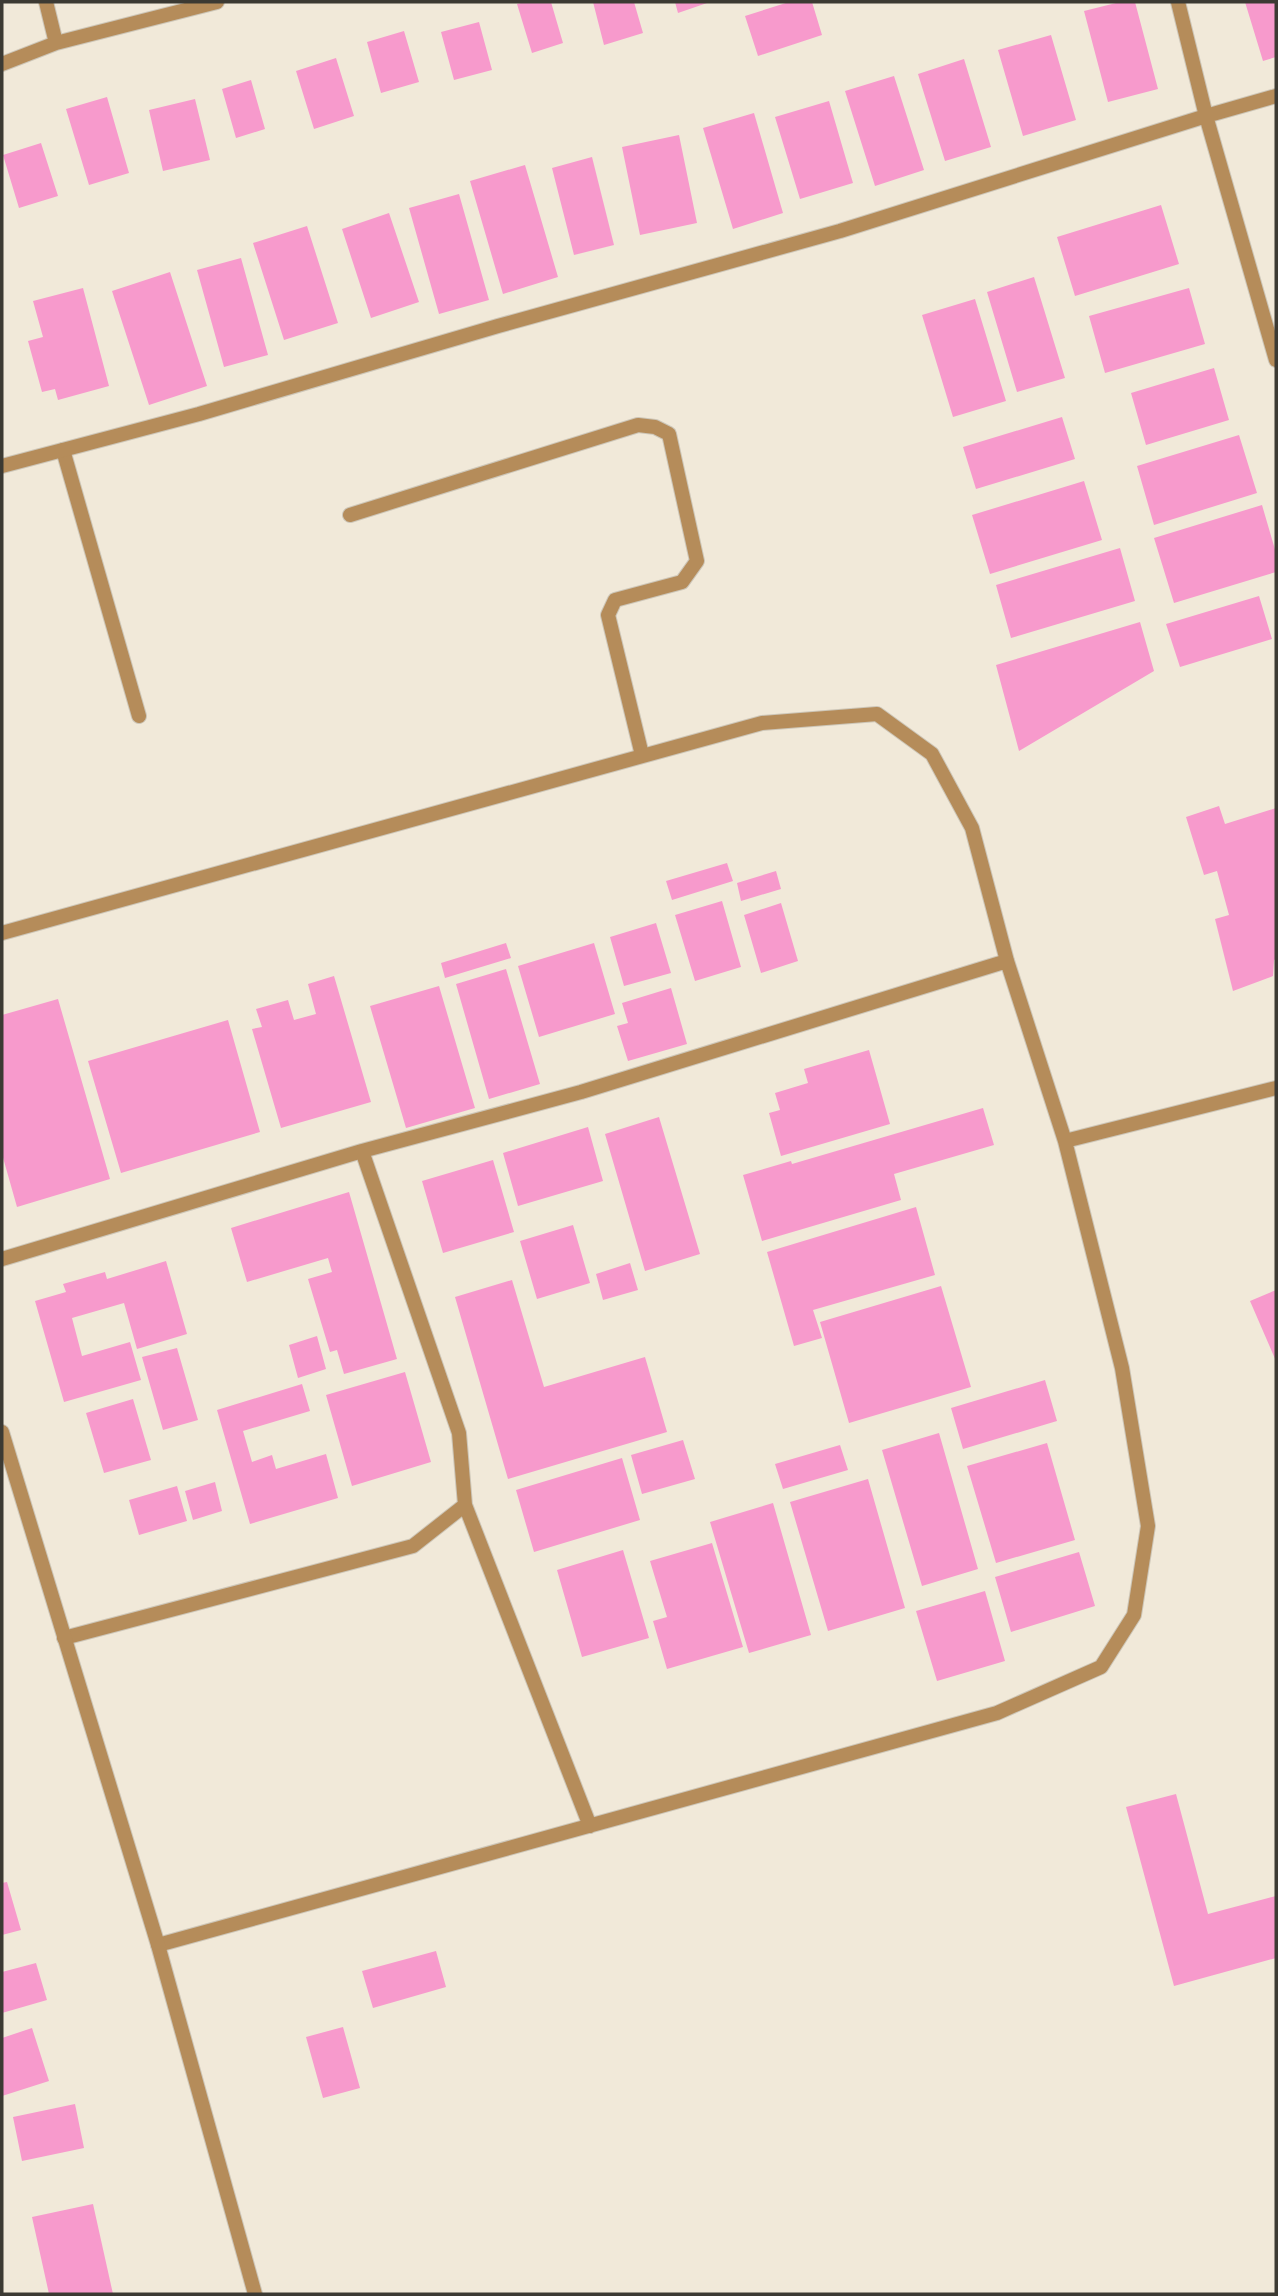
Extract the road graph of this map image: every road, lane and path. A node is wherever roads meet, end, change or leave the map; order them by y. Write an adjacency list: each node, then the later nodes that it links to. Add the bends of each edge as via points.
1 (46, 2): 4 (street)
2 (217, 2): 4 (street)
3 (1178, 2): 7 (street)
4 (56, 43): 5 (street)
5 (2, 64)
6 (1276, 96): 7 (street)
7 (1206, 116): 8 (street); 9 (street, via 840,231)
8 (1276, 360)
9 (63, 450): 10 (street); 12 (street)
10 (2, 466)
11 (350, 515): 13 (street, via 638,425 669,434 697,561 682,582 615,600 608,615)
12 (139, 716)
13 (642, 755): 14 (street); 15 (street, via 762,723 877,714 932,754 972,828)
14 (2, 933)
15 (1007, 961): 17 (street); 18 (street, via 581,1092)
16 (1276, 1087): 17 (street)
17 (1065, 1141): 23 (street, via 1122,1368 1148,1526 1134,1615 1101,1667 997,1713)
18 (362, 1151): 19 (street); 21 (street, via 459,1433)
19 (2, 1259)
20 (3, 1442): 22 (street)
21 (465, 1505): 22 (street, via 413,1546); 23 (street)
22 (64, 1638): 24 (street)
23 (590, 1826): 24 (street)
24 (158, 1945): 25 (street)
25 (255, 2294)

